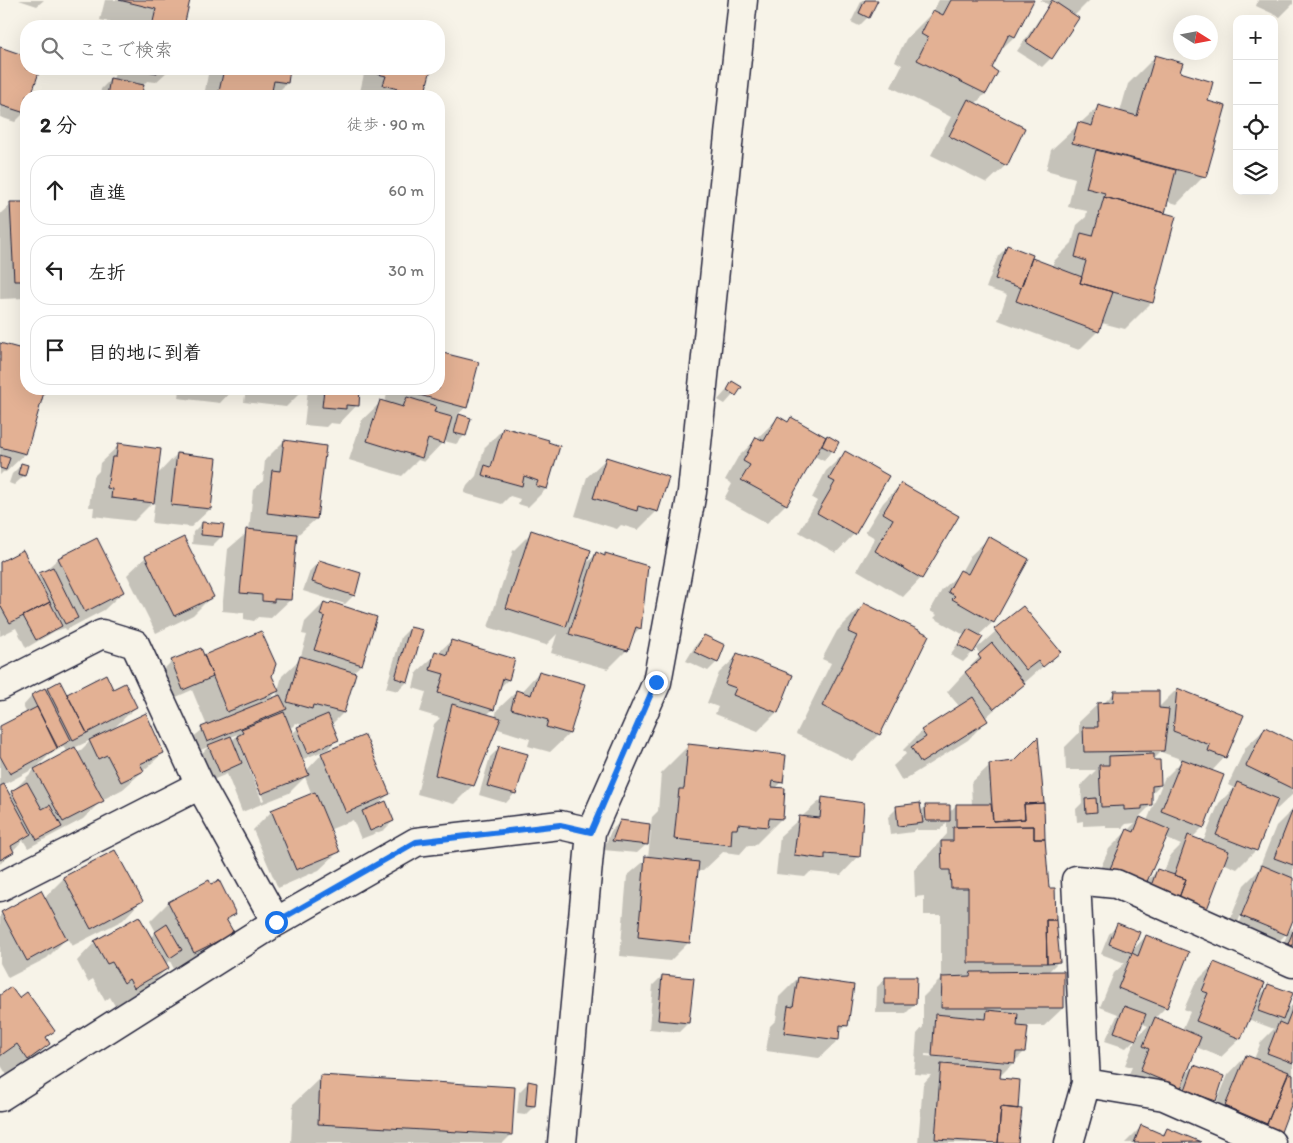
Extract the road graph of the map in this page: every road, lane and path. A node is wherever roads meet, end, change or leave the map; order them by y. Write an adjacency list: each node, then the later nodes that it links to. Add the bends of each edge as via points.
1 (743, 0): 4 (street, via 692,492 656,682)
2 (0, 686): 3 (street, via 102,634 135,644)
3 (200, 785): 5 (street); 6 (street)
4 (591, 832): 6 (street, via 560,825 416,842); 10 (street)
5 (0, 887)
6 (276, 922): 9 (street)
7 (1293, 963): 8 (street, via 1116,884 1076,880)
8 (1086, 1084): 11 (street); 12 (street, via 1164,1096)
9 (0, 1097)
10 (562, 1143)
11 (1069, 1143)
12 (1271, 1143)

